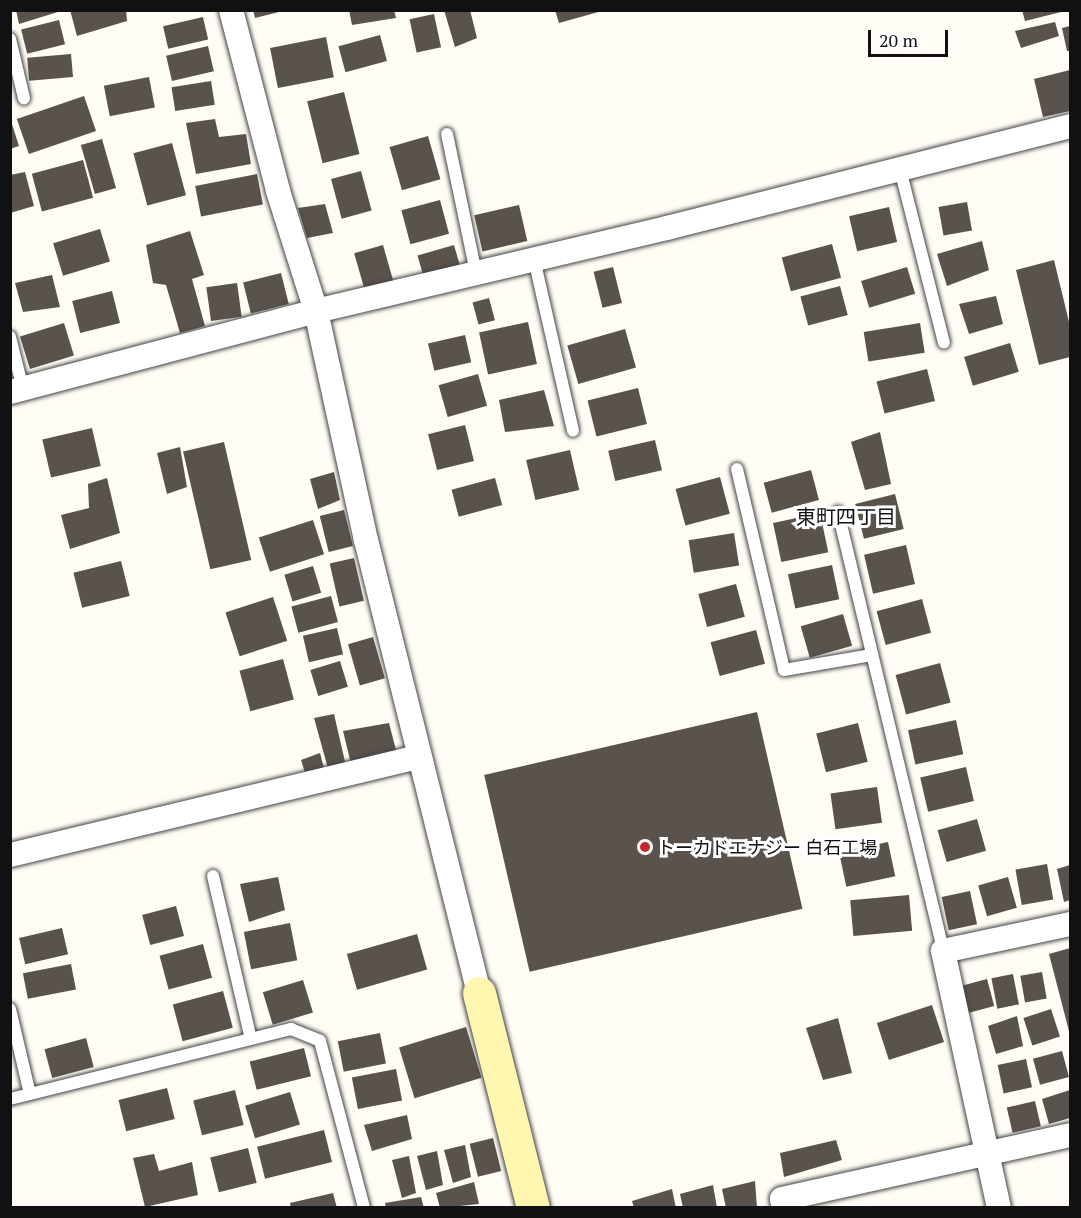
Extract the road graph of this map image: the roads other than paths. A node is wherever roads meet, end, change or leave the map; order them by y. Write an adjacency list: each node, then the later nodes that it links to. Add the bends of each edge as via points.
1 (231, 10): 9 (street, via 278,191)
2 (10, 39): 3 (lane)
3 (24, 98)
4 (1071, 126): 6 (street)
5 (447, 134): 8 (lane)
6 (900, 169): 7 (street); 11 (lane)
7 (534, 260): 8 (street); 13 (lane)
8 (476, 273): 9 (street)
9 (316, 311): 12 (street); 17 (street)
10 (10, 337): 12 (lane)
11 (944, 344)
12 (17, 391)
13 (573, 431)
14 (737, 469): 16 (lane, via 783,670)
15 (838, 512): 16 (lane)
16 (872, 655): 21 (lane)
17 (419, 757): 18 (street); 22 (street)
18 (10, 855)
19 (213, 876): 24 (lane)
20 (1071, 924): 21 (street)
21 (943, 951): 28 (street)
22 (479, 993): 30 (street)
23 (10, 1009): 25 (lane)
24 (251, 1039): 25 (lane); 29 (lane, via 291,1029 320,1041)
25 (30, 1094): 26 (lane)
26 (10, 1100)
27 (1071, 1135): 28 (street)
28 (986, 1155): 31 (street, via 782,1199); 32 (street)
29 (364, 1208)
30 (533, 1208)
31 (784, 1208)
32 (999, 1208)

